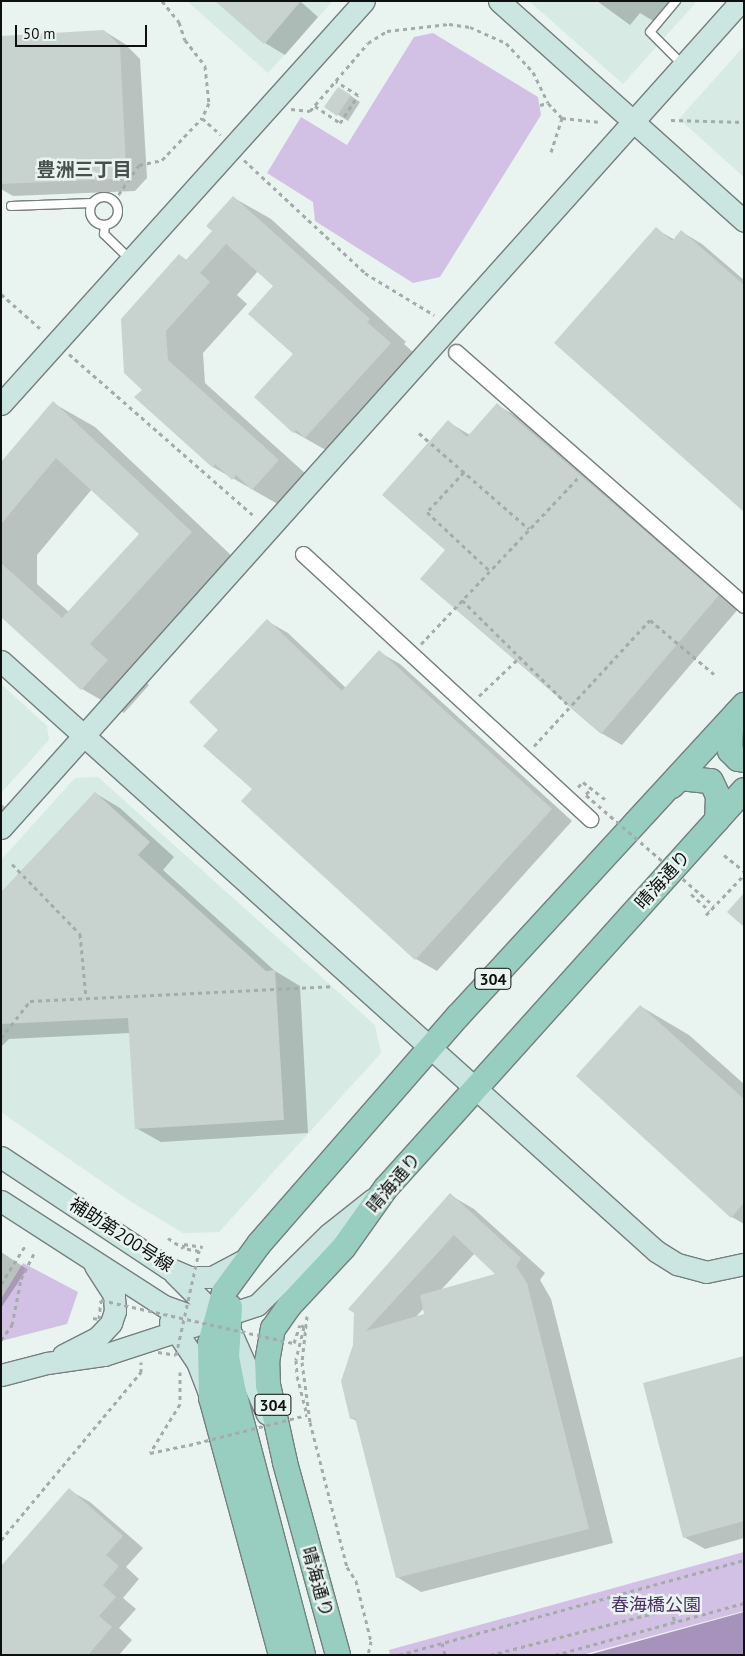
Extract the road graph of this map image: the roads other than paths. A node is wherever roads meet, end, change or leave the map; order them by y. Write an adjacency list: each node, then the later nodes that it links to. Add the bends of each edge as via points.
1 (364, 1): 11 (street)
2 (498, 1): 6 (street)
3 (676, 1): 5 (lane, via 650,32)
4 (741, 1): 5 (street)
5 (683, 65): 6 (street)
6 (632, 121): 9 (street); 18 (street)
7 (92, 203): 8 (lane); 10 (lane, via 92,220); 10 (lane, via 100,197 114,200 118,214 113,222)
8 (11, 206)
9 (744, 221)
10 (104, 225): 11 (lane, via 104,234)
11 (131, 260): 13 (street)
12 (456, 352): 15 (street)
13 (1, 404)
14 (303, 554): 22 (street)
15 (744, 604)
16 (1, 662): 18 (street)
17 (741, 708): 19 (main road, via 731,726 729,744 734,756); 20 (main road, 晴海通り / 304)
18 (82, 735): 24 (street); 25 (street)
19 (744, 760)
20 (672, 786): 23 (main road, via 680,778 711,781 718,796); 25 (main road, 晴海通り / 304)
21 (744, 790): 23 (main road, 晴海通り / 304)
22 (590, 819)
23 (717, 820): 26 (main road, 晴海通り / 304)
24 (1, 828)
25 (431, 1048): 26 (street); 31 (main road, 晴海通り / 304)
26 (476, 1088): 28 (main road, 晴海通り / 304); 32 (street, via 666,1258 706,1272)
27 (1, 1157): 33 (street, 補助第200号線)
28 (386, 1188): 35 (street, via 329,1234 266,1299); 40 (main road, 晴海通り / 304, via 344,1247 290,1305 273,1329 267,1374)
29 (1, 1201): 30 (street, 補助第200号線)
30 (86, 1256): 34 (street, 補助第200号線); 37 (street, via 114,1295 115,1311 111,1323 98,1337)
31 (248, 1258): 33 (street, 補助第200号線, via 212,1277 189,1277); 35 (main road, 晴海通り / 304, via 224,1292)
32 (744, 1264)
33 (168, 1268): 35 (street)
34 (149, 1295): 35 (street, 補助第200号線, via 182,1314); 36 (street)
35 (219, 1320): 36 (street); 39 (main road, 晴海通り / 304, via 209,1359); 40 (street, via 249,1368); 42 (main road, 晴海通り / 304, via 234,1392)
36 (181, 1326): 37 (street, via 104,1355); 39 (street)
37 (47, 1363): 38 (street)
38 (1, 1375)
39 (211, 1398): 41 (main road, 晴海通り / 304)
40 (285, 1462): 43 (main road, 晴海通り / 304)
41 (281, 1655)
42 (304, 1655)
43 (338, 1655)

